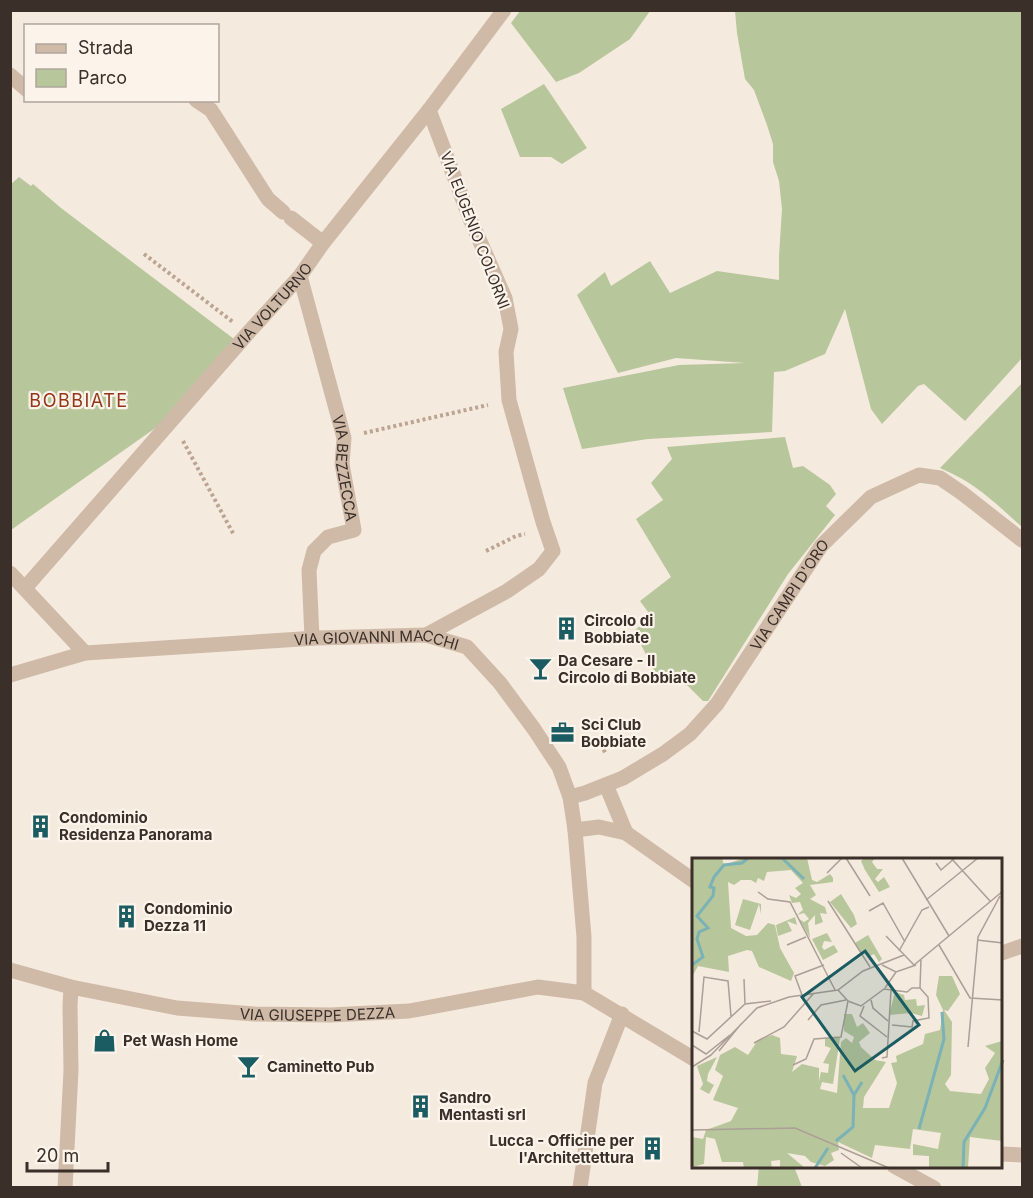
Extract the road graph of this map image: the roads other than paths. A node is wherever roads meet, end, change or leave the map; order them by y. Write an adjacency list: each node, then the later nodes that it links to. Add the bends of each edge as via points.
1 (504, 10): 5 (street, VIA VOLTURNO)
2 (10, 75): 3 (street)
3 (24, 87)
4 (199, 102): 6 (street, via 211,110 268,199)
5 (429, 110): 6 (street, VIA VOLTURNO); 11 (street, VIA EUGENIO COLORNI, via 471,221 506,298 511,329 506,352 509,400 553,551 538,569 507,591)
6 (323, 243): 7 (street, VIA VOLTURNO)
7 (300, 276): 10 (street, VIA VOLTURNO); 12 (street, VIA BEZZECCA, via 344,438 342,464 354,530 328,537 314,551 309,570)
8 (1023, 540): 15 (street, VIA CAMPI D'ORO, via 940,478 919,475 872,497 821,546 717,704 690,734 663,754)
9 (10, 573): 10 (street)
10 (25, 588): 13 (street)
11 (426, 635): 12 (street, VIA GIOVANNI MACCHI); 16 (street, VIA GIOVANNI MACCHI, via 467,646 534,729 559,768)
12 (312, 638): 13 (street, VIA GIOVANNI MACCHI)
13 (84, 653): 14 (street, VIA GIOVANNI MACCHI)
14 (10, 675)
15 (606, 785): 16 (street, VIA CAMPI D'ORO); 18 (street)
16 (570, 796): 17 (street, VIA GIOVANNI MACCHI)
17 (575, 831): 18 (street, via 599,827); 24 (street, VIA GIOVANNI MACCHI, via 584,937)
18 (626, 833): 19 (street)
19 (692, 879)
20 (1023, 946): 21 (street)
21 (1003, 953)
22 (10, 970): 23 (street, VIA GIUSEPPE DEZZA)
23 (71, 987): 24 (street, VIA GIUSEPPE DEZZA, via 177,1008 331,1015 410,1011 538,987); 30 (street)
24 (584, 993): 25 (street, VIA GIUSEPPE DEZZA)
25 (622, 1014): 26 (street); 31 (street, via 595,1083)
26 (692, 1058)
27 (1003, 1154): 28 (street)
28 (1023, 1155)
29 (896, 1168): 32 (street)
30 (65, 1188)
31 (580, 1188)
32 (934, 1188)

